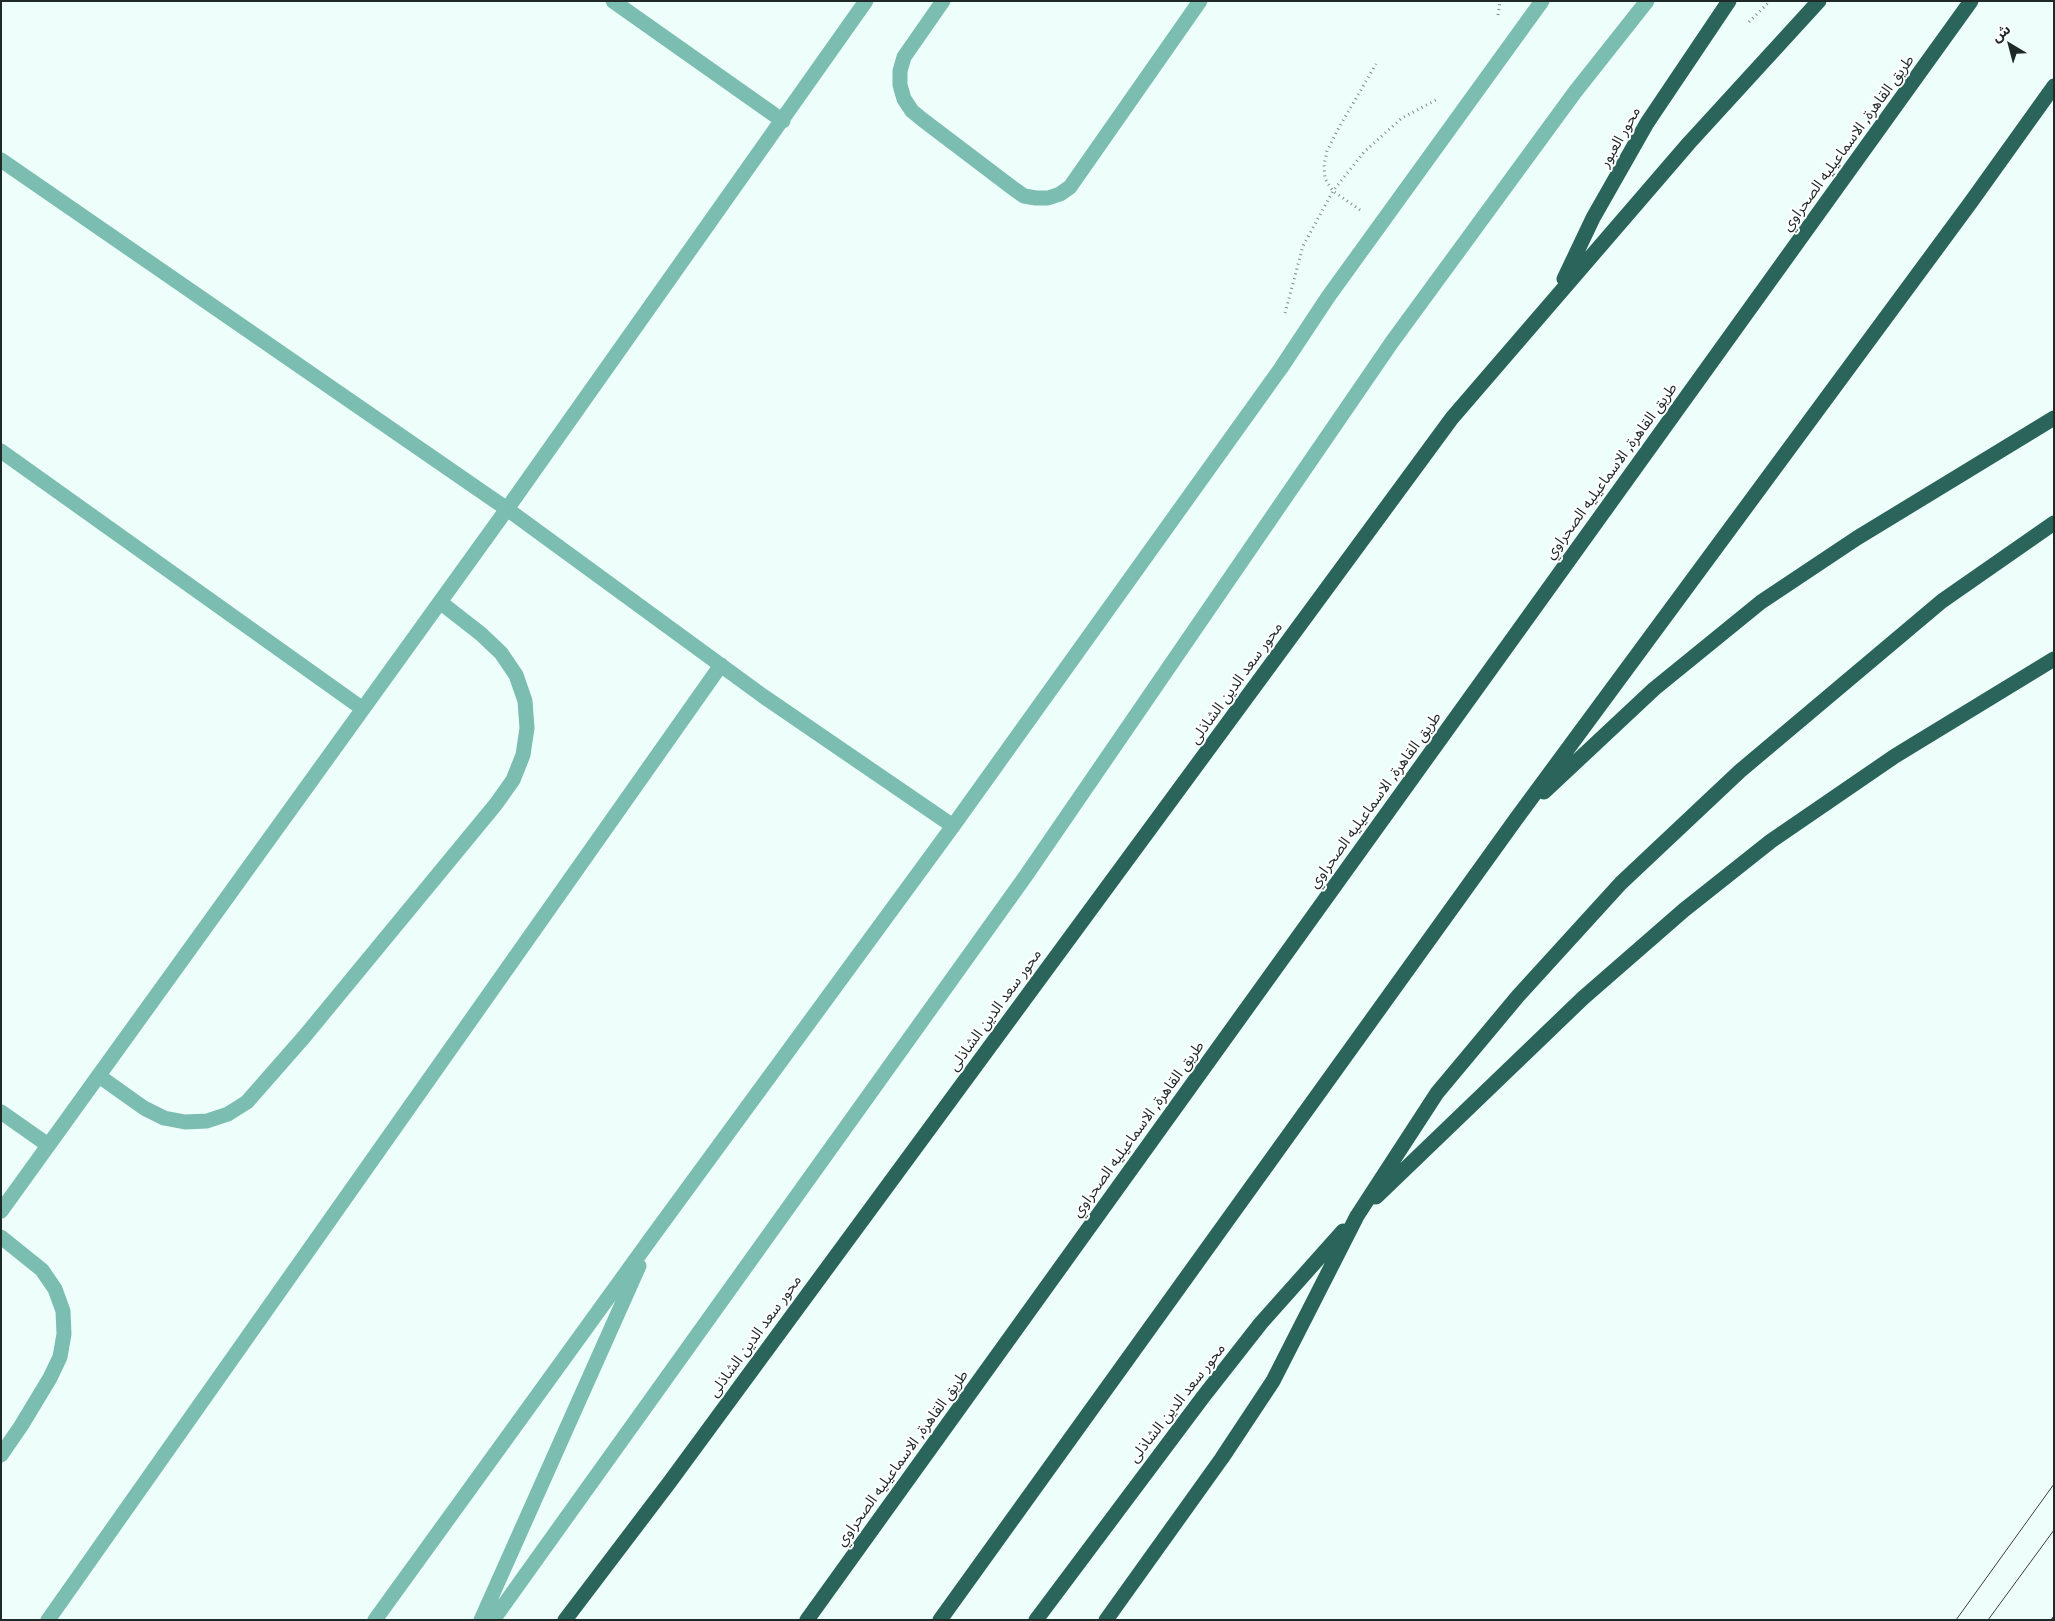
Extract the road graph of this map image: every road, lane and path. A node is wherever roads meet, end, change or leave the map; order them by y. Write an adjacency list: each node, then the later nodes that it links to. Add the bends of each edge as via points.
1 (613, 1): 13 (street)
2 (866, 1): 13 (street)
3 (942, 1): 4 (street, via 904,57 900,85 904,99 923,120 1024,196 1048,198 1070,186)
4 (1200, 1)
5 (1542, 1): 16 (street)
6 (1646, 1): 40 (street, via 1575,92 1392,342 1025,877)
7 (1728, 1): 17 (highway, محور العبور, via 1647,123 1593,218)
8 (1819, 1): 17 (highway, via 1689,143)
9 (1971, 1): 42 (highway, طريق القاهرة, الاسماعيليه الصحراوي)
10 (1376, 64): 15 (path, via 1327,151 1325,179)
11 (2054, 86): 27 (highway)
12 (1437, 99): 15 (path, via 1402,118 1364,152)
13 (783, 121): 21 (street)
14 (1, 160): 21 (street)
15 (1333, 191): 16 (path); 18 (path, via 1303,246)
16 (1380, 225): 28 (street)
17 (1555, 297): 41 (highway, محور سعد الدين الشاذلى, via 1452,418 669,1483)
18 (1285, 314)
19 (2054, 418): 27 (highway, via 1865,533 1761,602 1654,689)
20 (1, 451): 26 (street)
21 (507, 509): 23 (street); 25 (street)
22 (2054, 523): 33 (highway, via 1942,601 1740,771 1621,883 1518,996 1437,1093)
23 (440, 602): 26 (street); 29 (street, via 501,653 516,675 525,701 528,728 523,755 513,780 496,804 247,1102 207,1121 185,1122 164,1118 144,1108)
24 (2054, 659): 33 (highway, via 1887,761 1770,841 1583,998)
25 (721, 665): 28 (street); 37 (street)
26 (363, 709): 29 (street)
27 (1516, 819): 43 (highway)
28 (953, 826): 35 (street)
29 (99, 1076): 31 (street)
30 (1, 1112): 31 (street)
31 (48, 1145): 32 (street)
32 (1, 1211)
33 (1357, 1216): 44 (highway, محور سعد الدين الشاذلى, via 1261,1323); 45 (highway, via 1273,1381)
34 (1, 1237): 36 (street, via 42,1270 55,1289 63,1311 64,1334 60,1357 50,1378)
35 (652, 1237): 38 (street); 39 (street)
36 (1, 1455)
37 (48, 1620)
38 (375, 1620)
39 (481, 1620)
40 (493, 1620)
41 (564, 1620)
42 (807, 1620)
43 (940, 1620)
44 (1036, 1620)
45 (1106, 1620)

